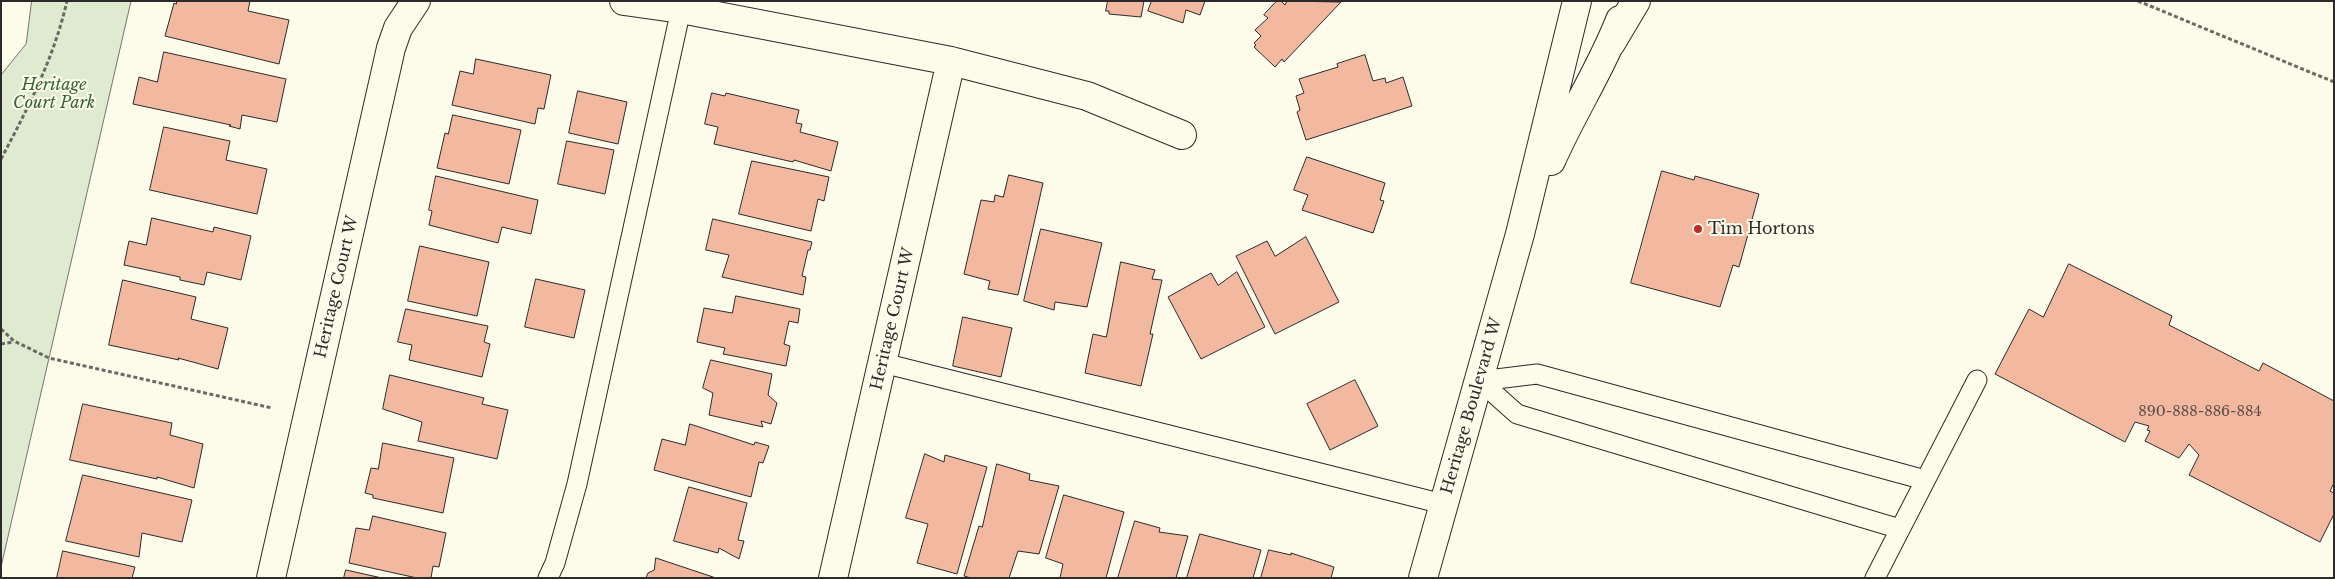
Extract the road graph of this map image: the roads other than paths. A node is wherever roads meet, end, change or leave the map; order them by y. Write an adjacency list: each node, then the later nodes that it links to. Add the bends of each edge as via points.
1 (416, 1): 18 (street, Heritage Court W, via 398,28 391,48)
2 (624, 1): 7 (street)
3 (1577, 1): 11 (street, Heritage Boulevard W)
4 (1613, 1): 8 (street)
5 (1627, 1): 8 (street, Heritage Boulevard W)
6 (1636, 1): 8 (street)
7 (681, 9): 9 (street); 19 (lane, via 577,484)
8 (1611, 43): 11 (street, Heritage Boulevard W, via 1564,132)
9 (951, 60): 10 (street, via 1087,96); 12 (street, Heritage Court W)
10 (1182, 135)
11 (1520, 234): 14 (street, Heritage Boulevard W)
12 (883, 363): 16 (lane); 20 (street, Heritage Court W)
13 (1977, 380): 15 (lane)
14 (1480, 381): 15 (lane, via 1537,374); 16 (street, Heritage Boulevard W); 17 (lane, via 1517,414)
15 (1925, 480): 17 (lane)
16 (1443, 504): 21 (street, Heritage Boulevard W)
17 (1900, 529): 22 (lane)
18 (271, 578)
19 (548, 578)
20 (833, 578)
21 (1423, 578)
22 (1874, 578)

